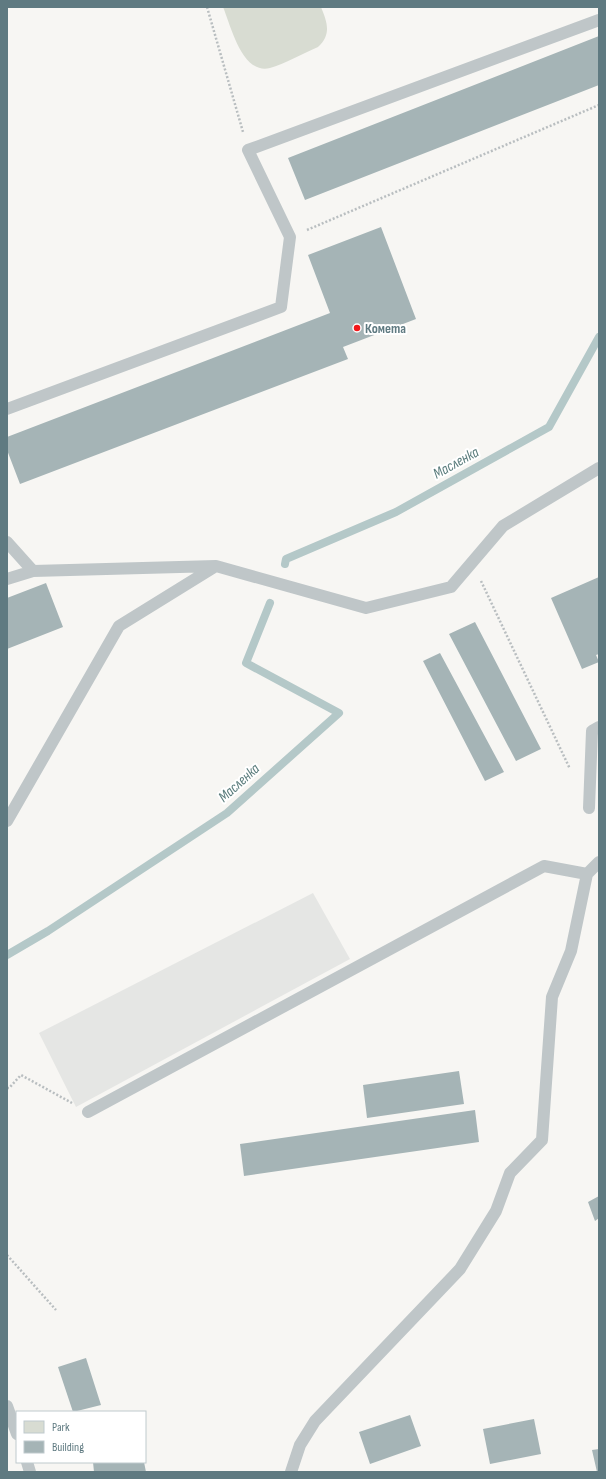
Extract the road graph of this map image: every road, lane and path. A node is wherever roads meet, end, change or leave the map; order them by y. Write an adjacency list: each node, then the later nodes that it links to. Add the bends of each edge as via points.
1 (207, 7): 4 (path)
2 (599, 20): 4 (lane)
3 (599, 106): 5 (path)
4 (248, 150): 5 (lane)
5 (290, 237): 6 (lane, via 281,307)
6 (7, 409)
7 (599, 468): 9 (lane, via 503,526)
8 (7, 542): 11 (lane)
9 (472, 562): 10 (lane, via 451,587 366,608); 14 (path)
10 (216, 566): 11 (lane); 16 (lane, via 119,626)
11 (33, 571): 12 (lane)
12 (7, 579)
13 (599, 727): 15 (lane, via 592,731)
14 (572, 773)
15 (589, 808)
16 (7, 821)
17 (599, 862): 18 (lane)
18 (587, 874): 20 (lane, via 544,866); 25 (lane, via 571,950 552,997 542,1140 510,1173 496,1211 460,1270 315,1421 300,1445)
19 (7, 1088): 20 (path, via 21,1075)
20 (88, 1112)
21 (7, 1255): 22 (path)
22 (56, 1310)
23 (7, 1406): 24 (lane)
24 (16, 1431)
25 (291, 1472)

